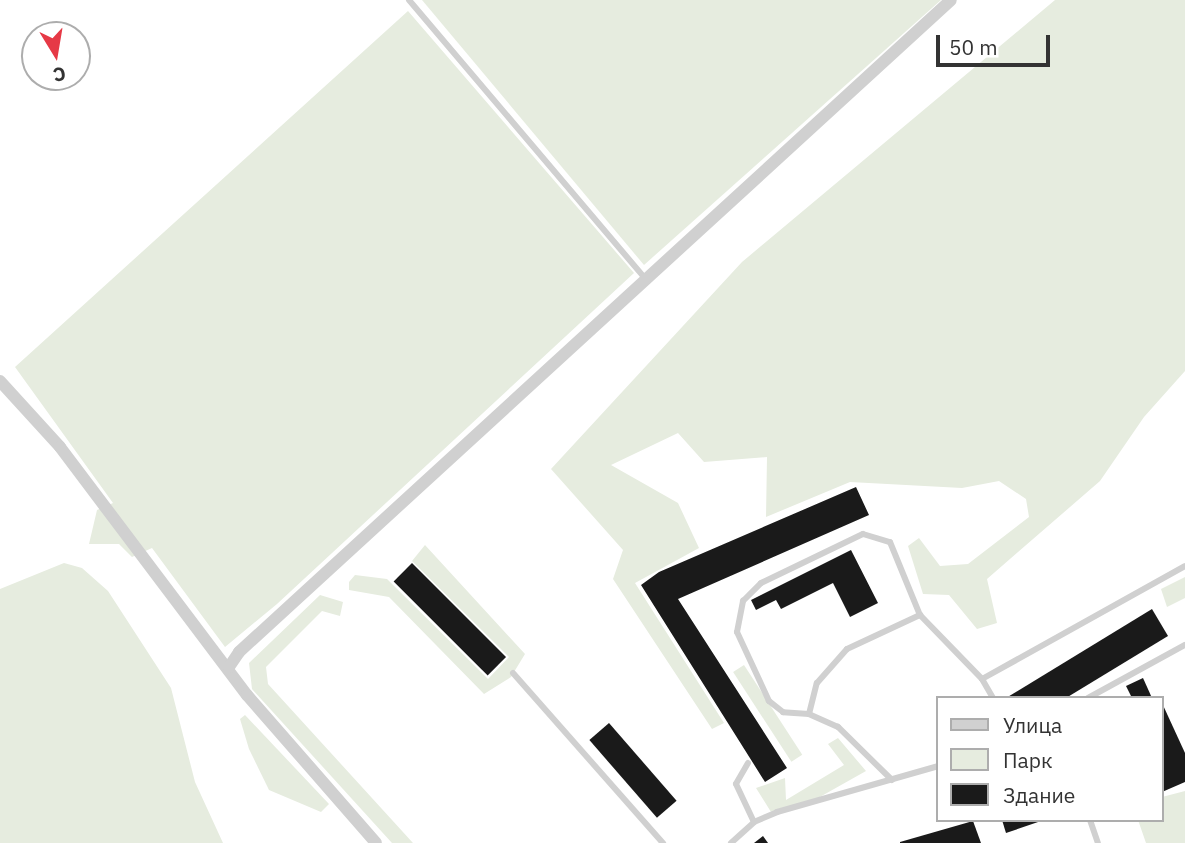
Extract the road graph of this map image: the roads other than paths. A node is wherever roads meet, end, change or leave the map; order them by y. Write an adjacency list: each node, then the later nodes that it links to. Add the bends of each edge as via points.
1 (409, 0): 3 (lane)
2 (951, 0): 3 (street)
3 (645, 278): 8 (street, via 239,652)
4 (0, 381): 8 (street, via 60,447)
5 (1185, 566): 10 (lane)
6 (920, 615): 10 (lane); 13 (lane, via 847,649 817,683); 13 (lane, via 890,542 863,534 761,583 743,601 737,632 769,701 783,712)
7 (1185, 645): 12 (lane)
8 (229, 667): 19 (street, via 247,695)
9 (513, 673): 20 (lane)
10 (982, 679): 11 (lane)
11 (992, 696)
12 (1092, 696)
13 (809, 714): 16 (lane, via 838,727)
14 (748, 763): 17 (lane, via 736,784)
15 (936, 767): 16 (lane)
16 (892, 780): 17 (lane)
17 (754, 822): 21 (lane)
18 (1091, 822): 22 (lane)
19 (376, 843)
20 (663, 843)
21 (731, 843)
22 (1098, 843)

